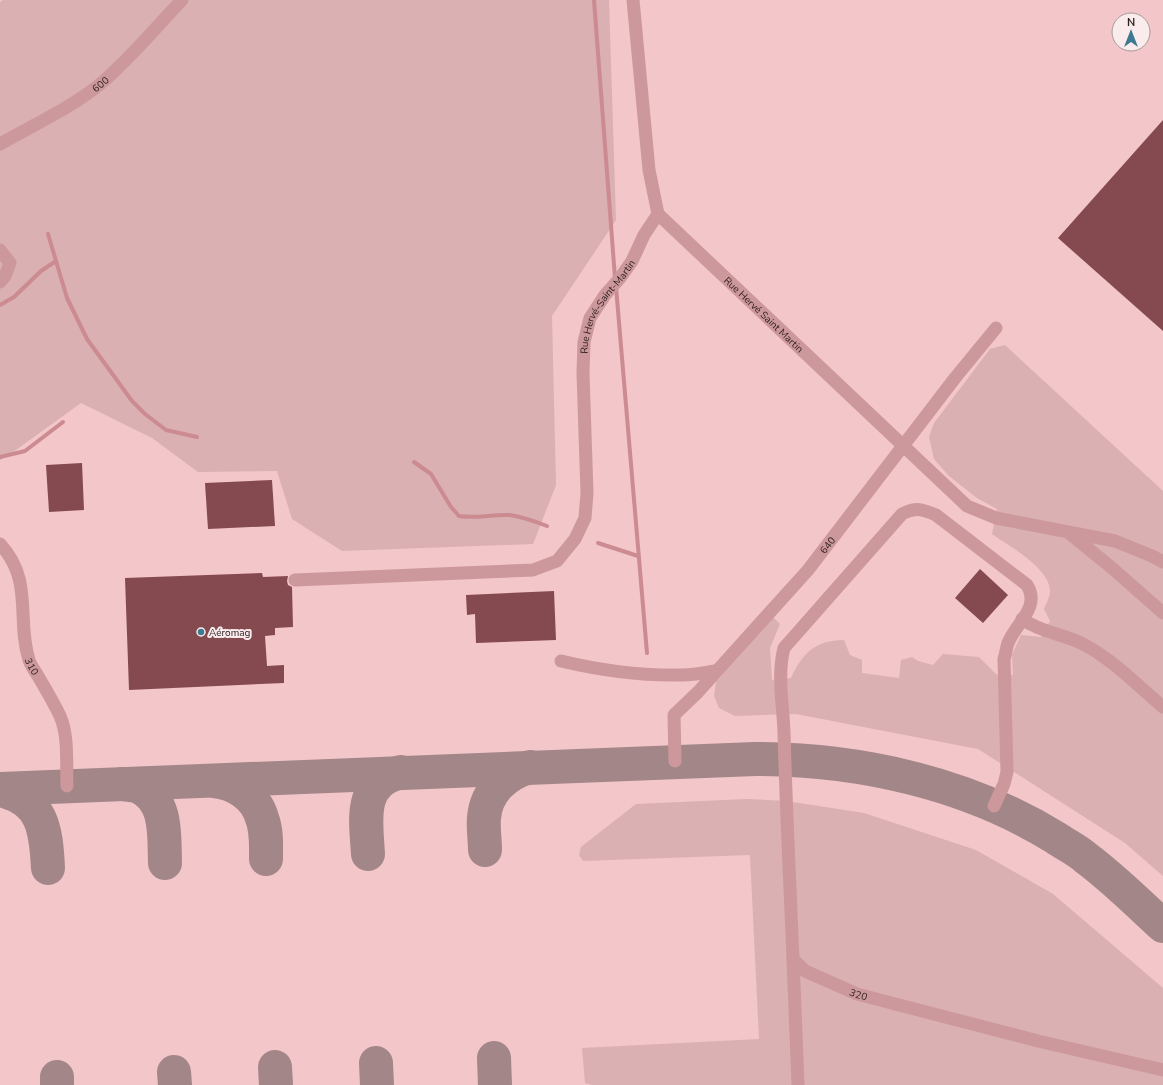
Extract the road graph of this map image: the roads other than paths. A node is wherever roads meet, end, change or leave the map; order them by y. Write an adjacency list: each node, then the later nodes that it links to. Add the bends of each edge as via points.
1 (182, 0): 3 (lane, 600, via 99,84 80,99)
2 (633, 0): 4 (lane, via 649,170)
3 (0, 144)
4 (658, 214): 8 (lane, Rue Hervé Saint Martin); 12 (lane, Rue Hervé-Saint-Martin, via 644,235 632,261 590,318 584,342 583,373 587,493 585,518 575,538 557,561 533,570 506,572)
5 (0, 250): 6 (lane, via 10,263)
6 (0, 282)
7 (996, 328): 8 (lane, 640)
8 (904, 445): 9 (lane, Rue Hervé Saint Martin, via 967,506 996,518); 16 (lane, 640, via 808,570)
9 (1068, 532): 11 (lane, Rue Hervé Saint Martin, via 1115,542); 13 (lane)
10 (0, 544): 19 (lane, 310, via 17,568 30,662 61,717 65,730)
11 (1163, 562)
12 (295, 580)
13 (1163, 613)
14 (1022, 620): 17 (lane, via 1095,651); 20 (lane, via 1008,643 1004,659 1007,772); 21 (lane, via 1032,602 1031,591 1027,585 936,516 923,509 911,509 902,514 784,648 780,671)
15 (560, 661): 16 (lane, via 588,668 668,675)
16 (715, 672): 18 (lane, 640, via 674,715)
17 (1163, 707)
18 (675, 761)
19 (67, 786)
20 (994, 806)
21 (793, 959): 22 (lane, 320, via 805,971 857,994); 23 (lane)
22 (1163, 1070)
23 (798, 1085)

